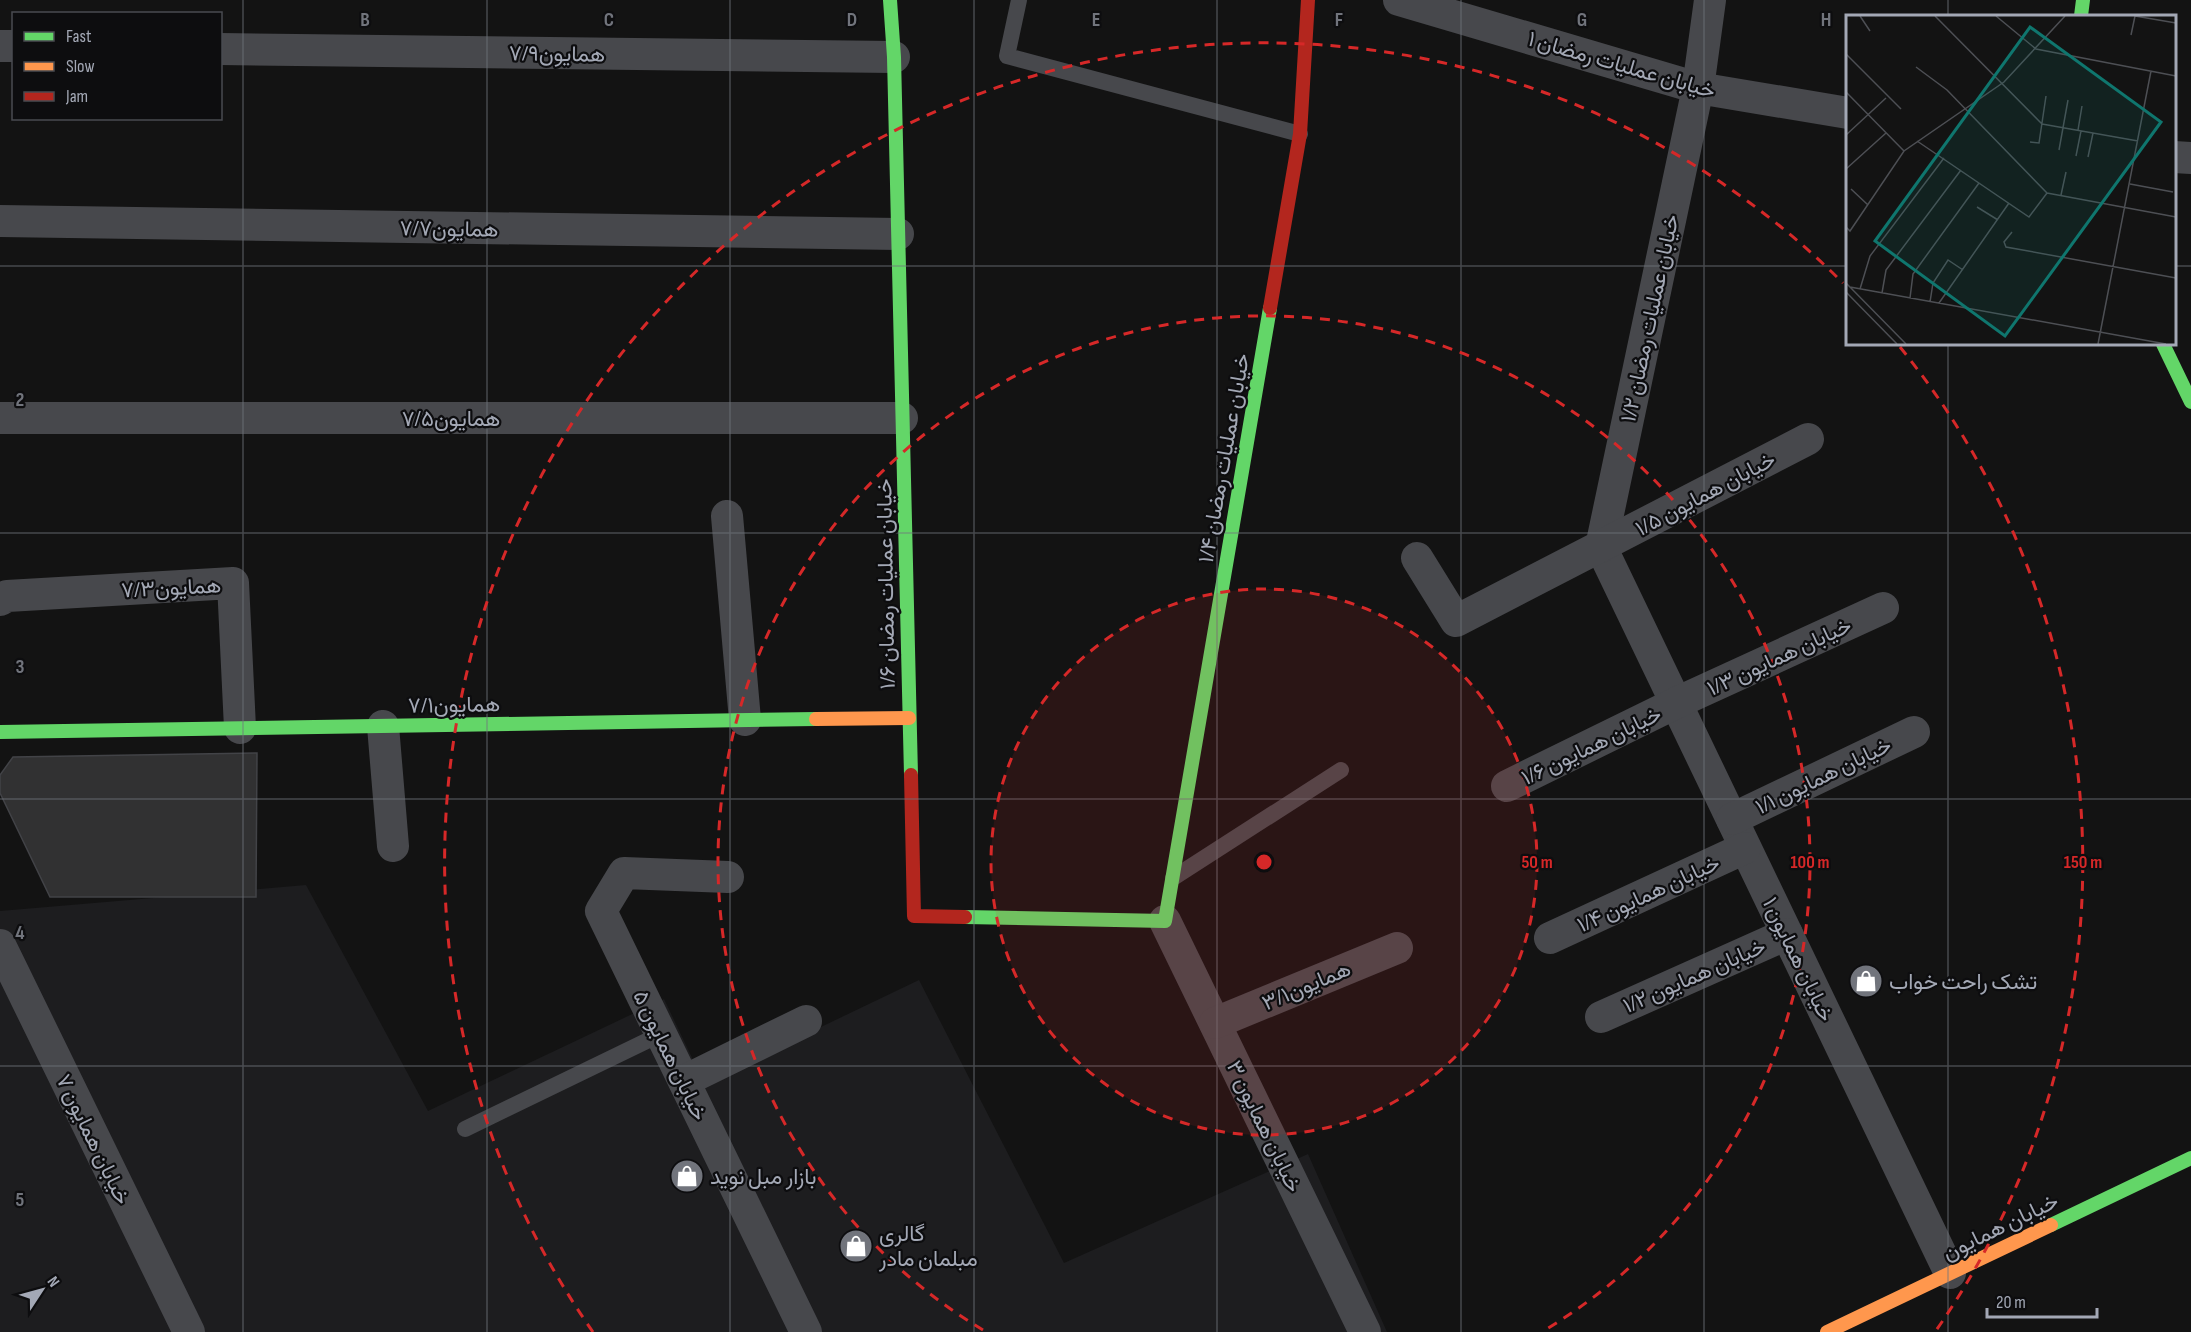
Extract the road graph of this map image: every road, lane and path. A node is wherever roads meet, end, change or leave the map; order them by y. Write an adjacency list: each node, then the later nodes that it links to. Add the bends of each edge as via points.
1 (890, 0): 9 (street, خیابان عملیات رمضان ۱/۶)
2 (1019, 0): 12 (lane, via 1007,56)
3 (1308, 0): 12 (street, خیابان عملیات رمضان ۱/۴)
4 (1399, 0): 10 (street, خیابان عملیات رمضان ۱)
5 (1710, 0): 10 (street, خیابان عملیات رمضان ۱/۲)
6 (2083, 0): 7 (street)
7 (2081, 15)
8 (222, 49): 9 (street, همایون۷/۹)
9 (894, 57): 16 (street, خیابان عملیات رمضان ۱/۶)
10 (1698, 88): 11 (street, خیابان عملیات رمضان ۱); 23 (street, خیابان عملیات رمضان ۱/۲)
11 (1846, 113)
12 (1300, 134): 40 (street, خیابان عملیات رمضان ۱/۴)
13 (2176, 157): 14 (street)
14 (2191, 158)
15 (0, 221): 16 (street, همایون۷/۷)
16 (898, 234): 20 (street, خیابان عملیات رمضان ۱/۶)
17 (2163, 345): 18 (street)
18 (2191, 402)
19 (0, 418): 20 (street, همایون۷/۵)
20 (902, 418): 28 (street, خیابان عملیات رمضان ۱/۶)
21 (1808, 438): 23 (street, خیابان همایون ۱/۵)
22 (727, 516): 29 (street)
23 (1601, 547): 24 (street, خیابان همایون ۱/۵, via 1456,621); 27 (street, خیابان همایون ۱)
24 (1417, 558)
25 (0, 600): 31 (street, همایون۷/۳, via 7,596 233,583)
26 (1883, 608): 27 (street, خیابان همایون ۱/۳)
27 (1676, 703): 35 (street, خیابان همایون ۱/۶); 36 (street, خیابان همایون ۱)
28 (909, 718): 29 (street, همایون۷/۱); 41 (street, خیابان عملیات رمضان ۱/۶, via 914,916)
29 (746, 720): 30 (street, همایون۷/۱)
30 (383, 726): 31 (street, همایون۷/۱); 37 (street)
31 (240, 728): 32 (street, همایون۷/۱)
32 (0, 732)
33 (1914, 732): 36 (street, خیابان همایون ۱/۱)
34 (1341, 770): 40 (lane)
35 (1507, 786)
36 (1732, 819): 38 (street, خیابان همایون ۱)
37 (393, 846)
38 (1745, 848): 42 (street, خیابان همایون ۱); 43 (street, خیابان همایون ۱/۴)
39 (729, 877): 49 (street, خیابان همایون ۵, via 624,873 602,911)
40 (1172, 879): 41 (street, خیابان عملیات رمضان ۱/۴)
41 (1165, 921): 48 (street, خیابان همایون ۳)
42 (1787, 934): 46 (street, خیابان همایون ۱/۲); 53 (street, خیابان همایون ۱)
43 (1550, 938)
44 (0, 945): 54 (street, خیابان همایون ۷)
45 (1397, 948): 48 (street, همایون۳/۱)
46 (1601, 1017)
47 (806, 1021): 50 (street)
48 (1215, 1023): 56 (street, خیابان همایون ۳)
49 (661, 1034): 50 (street, خیابان همایون ۵); 51 (lane)
50 (684, 1081): 55 (street, خیابان همایون ۵)
51 (465, 1129)
52 (2191, 1158): 53 (street, خیابان همایون)
53 (1950, 1273): 57 (street, خیابان همایون)
54 (189, 1332)
55 (806, 1332)
56 (1365, 1332)
57 (1827, 1332)

